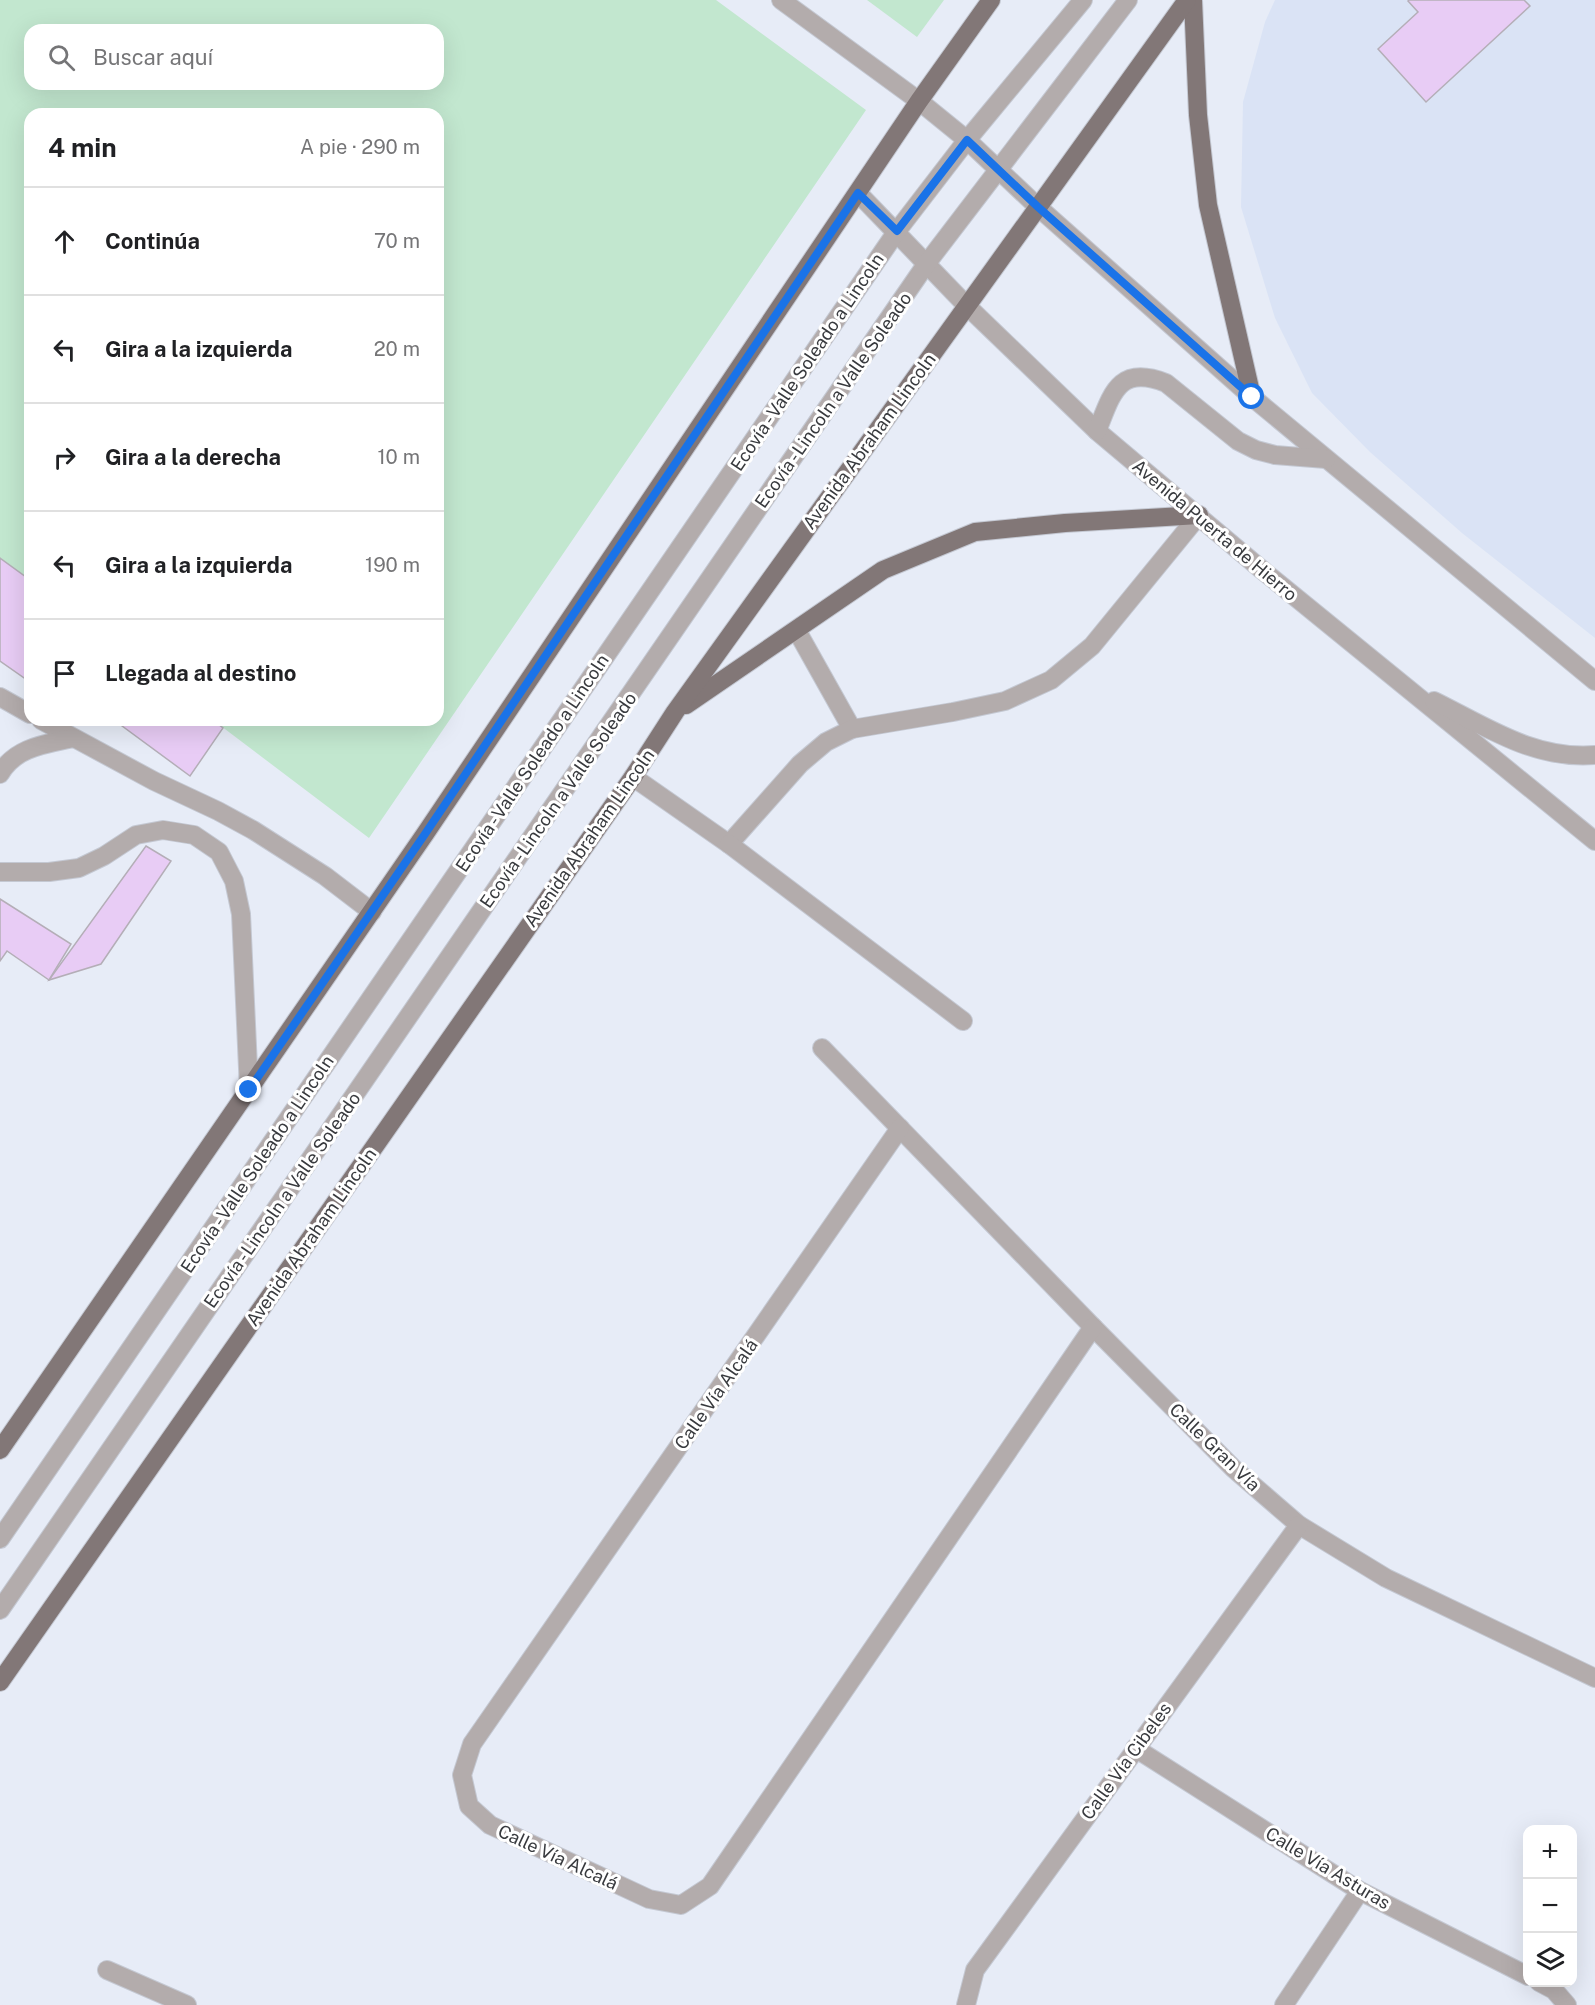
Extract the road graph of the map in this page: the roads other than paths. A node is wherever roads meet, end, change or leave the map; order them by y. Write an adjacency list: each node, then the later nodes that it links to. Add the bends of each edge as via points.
1 (781, 0): 7 (street)
2 (991, 0): 7 (main road)
3 (1083, 0): 8 (street, Ecovía - Valle Soleado a Lincoln)
4 (1128, 0): 9 (street, Ecovía - Lincoln a Valle Soleado)
5 (1187, 0): 11 (main road, Avenida Abraham Lincoln)
6 (1193, 0): 15 (main road, via 1198,115 1208,206)
7 (919, 101): 8 (street); 10 (main road)
8 (967, 140): 9 (street); 12 (street, Ecovía - Valle Soleado a Lincoln)
9 (998, 169): 11 (street); 13 (street, Ecovía - Lincoln a Valle Soleado)
10 (858, 193): 12 (street, Avenida Puerta de Hierro); 34 (main road)
11 (1038, 207): 14 (main road, Avenida Abraham Lincoln); 15 (street)
12 (897, 231): 13 (street, Avenida Puerta de Hierro); 42 (street, Ecovía - Valle Soleado a Lincoln)
13 (927, 263): 14 (street, Avenida Puerta de Hierro); 43 (street, Ecovía - Lincoln a Valle Soleado)
14 (966, 305): 16 (street, Avenida Puerta de Hierro); 24 (main road, Avenida Abraham Lincoln)
15 (1252, 397): 17 (street)
16 (1097, 431): 17 (street, via 1122,382 1137,376 1166,383 1238,441 1256,450); 18 (street, Avenida Puerta de Hierro)
17 (1326, 459): 20 (street)
18 (1199, 515): 19 (main road, via 1065,522 975,532 883,570); 21 (street, Avenida Puerta de Hierro); 26 (street, via 1092,646 1051,680 1005,701)
19 (797, 631): 24 (main road); 26 (street)
20 (1595, 681)
21 (1403, 685): 28 (street, via 1521,745 1546,753); 31 (street, Avenida Puerta de Hierro)
22 (0, 697): 23 (street)
23 (24, 711)
24 (675, 712): 30 (main road, Avenida Abraham Lincoln)
25 (52, 726): 27 (street)
26 (852, 729): 32 (street, via 826,742 800,764)
27 (73, 738): 29 (street, via 31,748 6,762); 34 (street, via 253,830)
28 (1595, 755)
29 (0, 774)
30 (633, 777): 32 (street); 45 (main road, Avenida Abraham Lincoln)
31 (1595, 841)
32 (729, 844): 35 (street)
33 (3, 867): 37 (street, via 49,872 79,868 136,835 163,830 194,835 219,852 234,881 241,914)
34 (372, 912): 37 (main road)
35 (963, 1021)
36 (822, 1048): 38 (street, Calle Gran Vía)
37 (249, 1090): 40 (main road)
38 (900, 1128): 39 (street, Calle Gran Vía); 39 (street, Calle Vía Alcalá, via 472,1744 462,1774 469,1806 490,1825 649,1899 681,1905 710,1886)
39 (1093, 1327): 41 (street, Calle Gran Vía, via 1234,1469)
40 (0, 1450)
41 (1299, 1525): 44 (street, Calle Gran Vía, via 1386,1578); 46 (street, Calle Vía Cibeles)
42 (0, 1539)
43 (0, 1610)
44 (1595, 1678)
45 (0, 1682)
46 (1135, 1748): 47 (street, Calle Vía Asturas); 51 (street, Calle Vía Cibeles, via 975,1970)
47 (1360, 1891): 49 (street, Calle Vía Asturas); 53 (street)
48 (107, 1970): 52 (street)
49 (1523, 1974)
50 (1548, 1987): 54 (street)
51 (965, 2003)
52 (187, 2005)
53 (1284, 2005)
54 (1567, 2005)

